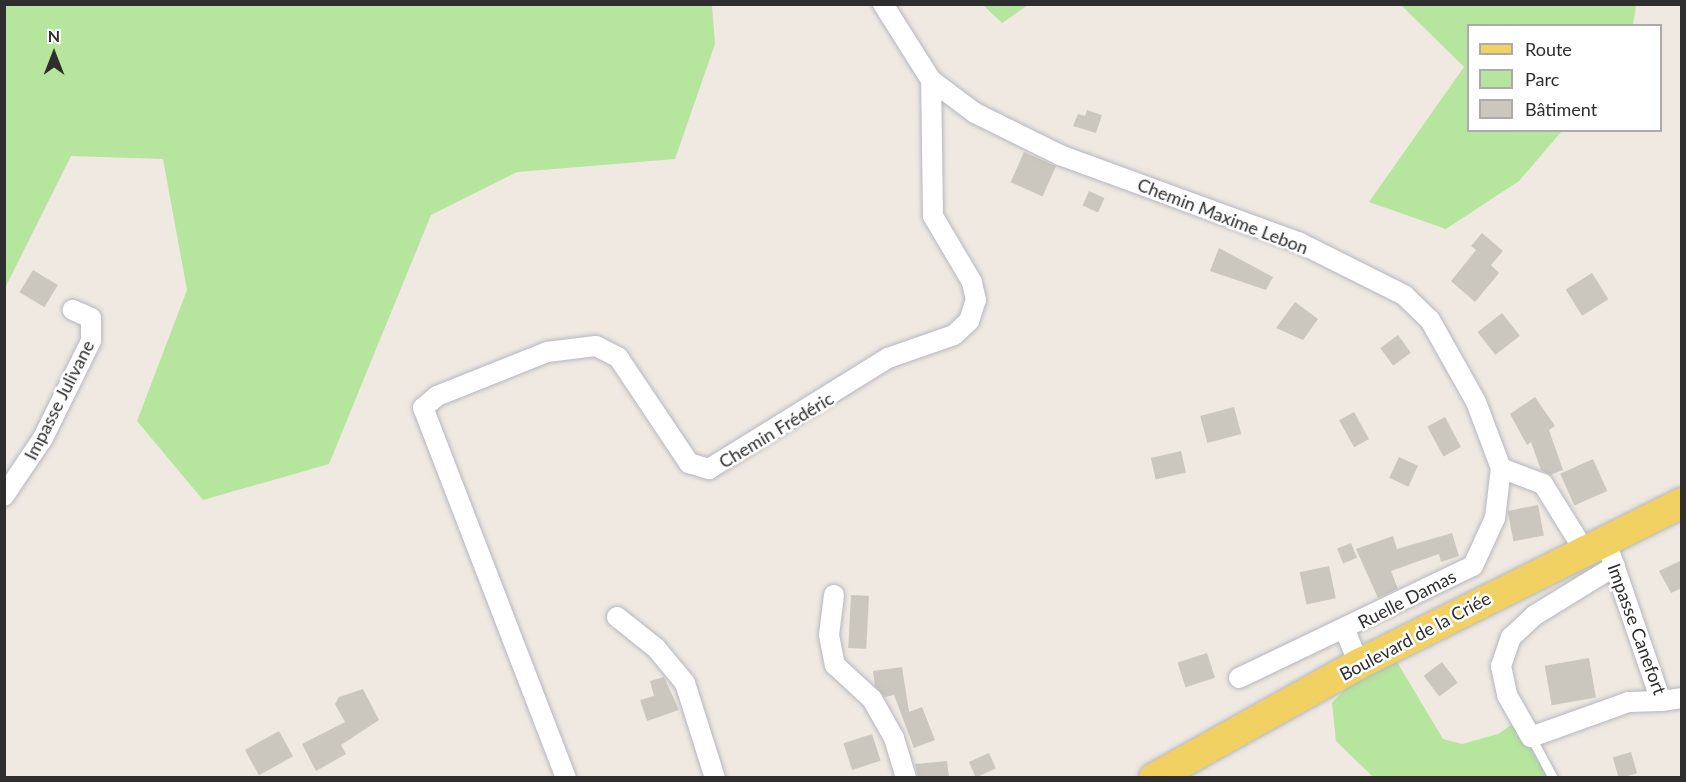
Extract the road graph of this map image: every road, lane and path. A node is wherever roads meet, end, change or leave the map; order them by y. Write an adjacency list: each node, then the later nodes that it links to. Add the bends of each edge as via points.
1 (882, 4): 2 (street, Chemin Maxime Lebon)
2 (930, 80): 4 (street, Chemin Maxime Lebon, via 975,113 1060,156 1298,242 1404,295 1430,320 1476,402); 16 (street, Chemin Frédéric, via 933,216 972,282 976,300 969,321 954,334 888,358 709,469 688,464 618,357 596,346 547,352 437,396 423,408)
3 (73, 310): 5 (street, Impasse Julivane, via 91,318 91,341 43,438)
4 (1501, 468): 7 (street, via 1543,484); 10 (street, Ruelle Damas, via 1495,518 1473,566)
5 (4, 496)
6 (1682, 502): 7 (main road, Boulevard de la Criée)
7 (1601, 552): 11 (main road, Boulevard de la Criée); 14 (street, Impasse Canefort); 15 (street, via 1534,615 1503,651 1507,694)
8 (834, 595): 18 (street, via 829,635 835,665 872,699 894,738)
9 (617, 617): 17 (street, via 656,648 685,683)
10 (1346, 630): 11 (street); 12 (street, Ruelle Damas)
11 (1359, 664): 19 (main road, Boulevard de la Criée)
12 (1239, 678)
13 (1682, 698): 14 (street, Impasse Canefort)
14 (1661, 701): 15 (street, via 1629,702)
15 (1531, 737): 20 (lane)
16 (566, 777)
17 (715, 777)
18 (906, 777)
19 (1154, 777)
20 (1554, 777)

